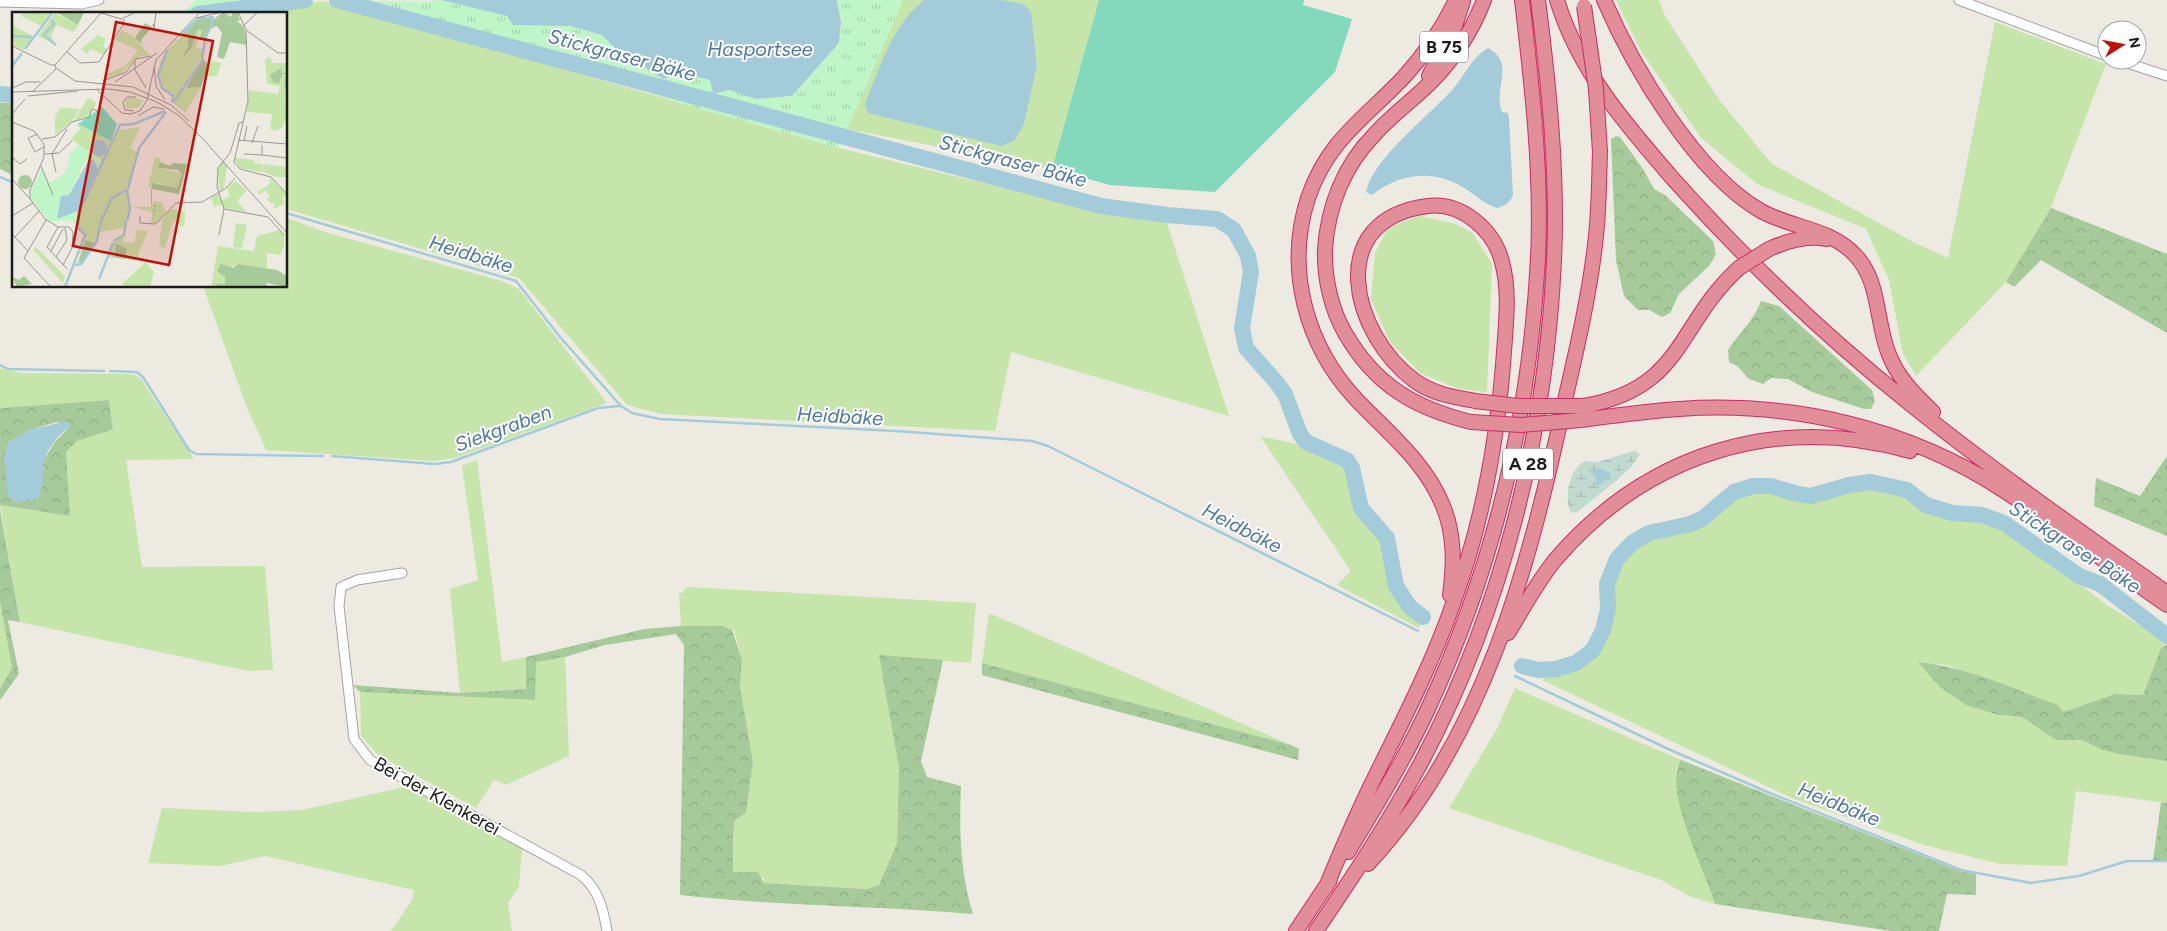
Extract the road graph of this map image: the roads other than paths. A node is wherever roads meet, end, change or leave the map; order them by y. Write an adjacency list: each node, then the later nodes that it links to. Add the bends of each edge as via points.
1 (99, 0): 10 (street, via 81,4)
2 (1456, 0): 22 (highway, via 1425,52 1401,80 1354,123 1324,162 1304,213 1298,265 1309,322 1326,360 1350,392 1414,459 1444,507 1450,528 1453,566)
3 (1463, 0): 15 (highway, B 75, via 1455,26)
4 (1484, 0): 15 (highway, via 1460,46)
5 (1522, 0): 24 (highway, A 28, via 1535,124 1538,257 1533,322 1514,450 1483,568 1452,653 1410,745)
6 (1538, 0): 25 (highway, A 28, via 1551,119 1554,260 1541,389 1523,486 1486,613 1446,709 1398,804)
7 (1557, 0): 17 (highway, via 1570,35 1612,106 1705,214 1888,386)
8 (1604, 0): 16 (highway, via 1643,76 1692,146 1724,182 1762,211 1819,232)
9 (1959, 0): 12 (street)
10 (0, 2)
11 (1584, 3): 23 (highway, bridge, via 1596,88 1600,152 1596,236 1567,392 1534,528)
12 (2097, 52)
13 (2147, 69): 14 (street)
14 (2167, 76)
15 (1420, 92): 18 (highway, bridge, via 1374,134 1345,174 1329,216 1325,258 1327,279 1342,328 1368,367 1404,397 1425,408 1471,422 1521,426 1694,408 1780,411 1862,426 1926,449)
16 (1843, 245): 17 (highway, via 1856,255 1866,271 1874,292 1884,341 1896,369 1913,393); 22 (highway, bridge, via 1813,238 1792,240 1739,268 1710,299 1674,357 1652,378 1627,393 1583,406 1526,407 1475,401 1438,394 1417,383 1395,365 1378,343 1364,315 1358,282 1358,266 1365,245 1377,229 1392,216 1412,208 1442,206 1475,220 1491,236 1502,259 1506,283 1502,385 1493,448 1474,538)
17 (1978, 456): 20 (highway)
18 (1959, 465): 21 (highway, via 2002,489); 23 (highway, via 1876,443 1837,437 1782,438 1745,444 1684,463 1617,501 1581,532 1546,573)
19 (402, 573): 26 (street, Bei der Klenkerei, via 357,580 341,587 339,606 354,739 370,760 581,875 592,884 602,905)
20 (2167, 593)
21 (2167, 606)
22 (1445, 627): 24 (highway, via 1410,707 1354,819)
23 (1492, 660): 25 (highway, via 1458,734 1415,808)
24 (1326, 887): 27 (highway, A 28)
25 (1344, 890): 28 (highway, A 28)
26 (607, 931)
27 (1296, 931)
28 (1316, 931)

